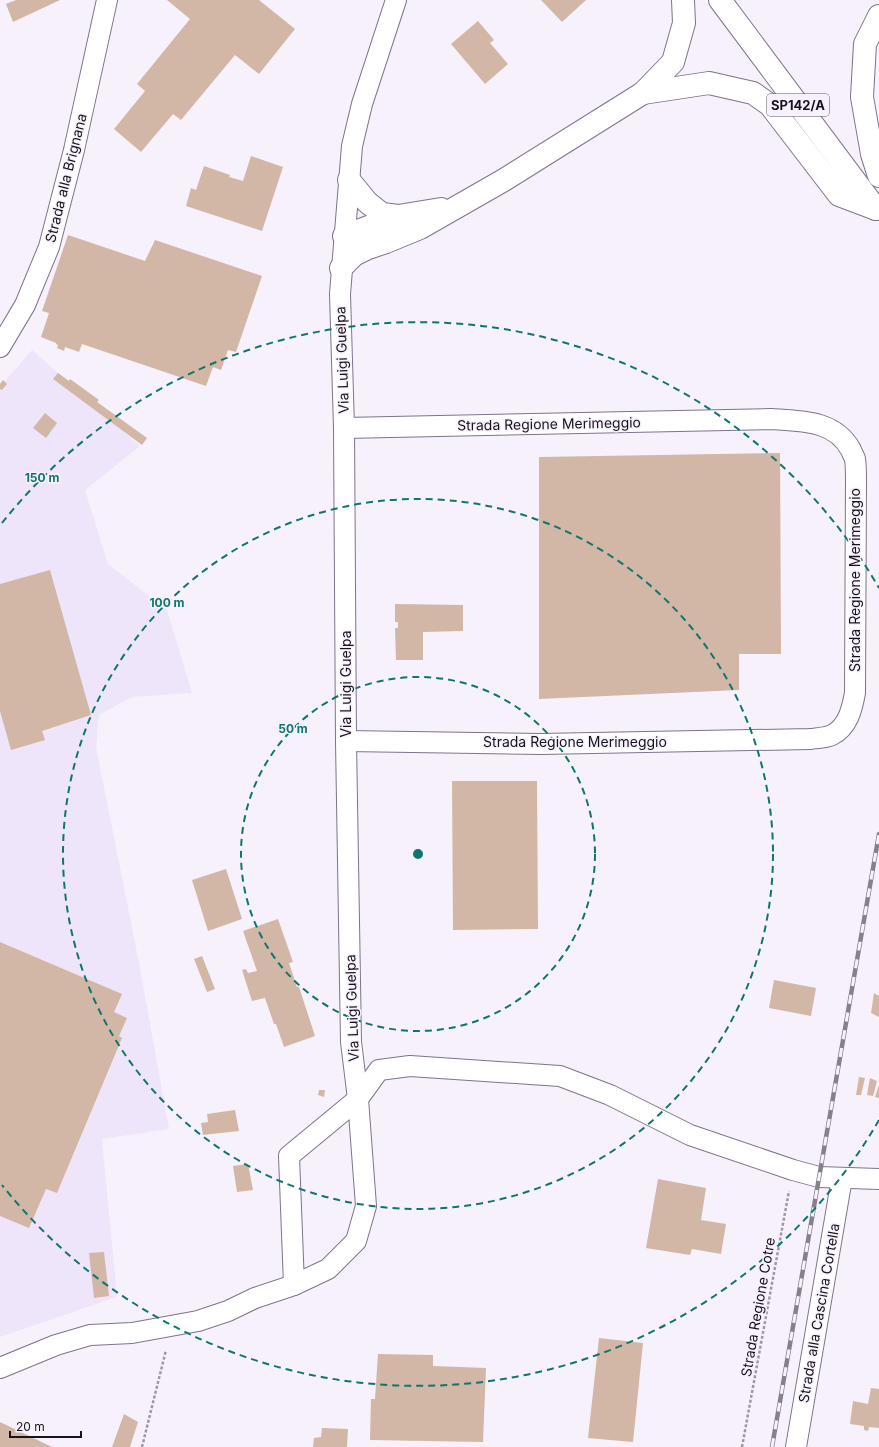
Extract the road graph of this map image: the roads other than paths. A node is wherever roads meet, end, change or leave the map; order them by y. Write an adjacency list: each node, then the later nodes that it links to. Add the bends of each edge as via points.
1 (107, 0): 15 (street, Strada alla Brignana, via 74,150 49,247 25,305)
2 (396, 0): 8 (street, Via Luigi Guelpa, via 362,104 352,146)
3 (683, 0): 6 (highway, via 684,23 673,62)
4 (720, 0): 10 (highway, SP142/A)
5 (879, 16): 7 (highway, via 865,44 862,97 872,154)
6 (643, 93): 9 (highway, via 504,180); 10 (highway, via 708,83 753,93 770,105 839,195)
7 (879, 176)
8 (349, 180): 11 (highway, via 367,202 382,214); 12 (street, Via Luigi Guelpa)
9 (456, 206): 11 (highway); 13 (highway, via 420,228)
10 (877, 211)
11 (398, 216): 12 (highway)
12 (344, 238): 13 (highway, via 354,245); 14 (street, Via Luigi Guelpa)
13 (368, 248): 14 (highway, via 354,255)
14 (342, 268): 16 (street, Via Luigi Guelpa, via 340,301)
15 (0, 347)
16 (344, 428): 17 (street, Via Luigi Guelpa); 17 (street, Strada Regione Merimeggio, via 771,419 797,421 833,430 846,441 855,458 856,480 855,693 852,709 844,724 832,735 810,740 540,744)
17 (346, 741): 18 (street, Via Luigi Guelpa, via 351,1042)
18 (358, 1100): 19 (street, via 379,1070 410,1066 560,1076 610,1095 690,1135 793,1170 819,1177); 21 (street, via 289,1156); 21 (street, via 366,1206 356,1241 328,1269)
19 (842, 1178): 20 (street); 23 (street, Strada alla Cascina Cortella)
20 (879, 1179)
21 (294, 1285): 22 (street, via 198,1321 132,1333 90,1335 56,1345)
22 (0, 1368)
23 (796, 1447)

